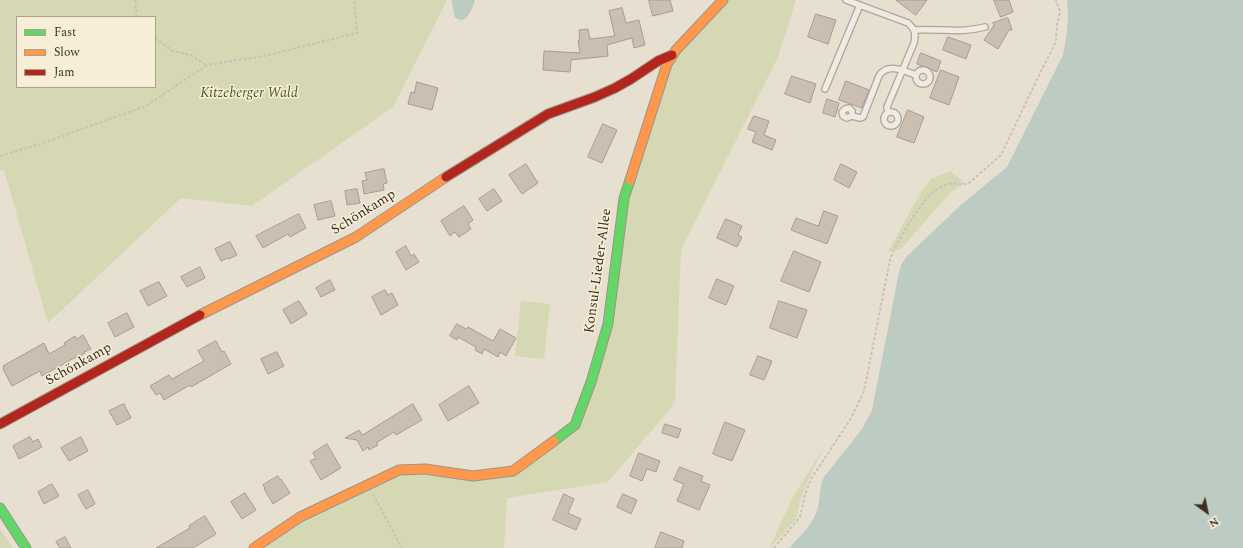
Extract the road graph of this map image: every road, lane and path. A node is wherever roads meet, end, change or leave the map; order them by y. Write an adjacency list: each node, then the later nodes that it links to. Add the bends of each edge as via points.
1 (135, 0): 7 (path)
2 (354, 0): 12 (path, via 357,33 264,56)
3 (723, 0): 11 (street, Schönkamp)
4 (846, 0): 6 (lane)
5 (1056, 0): 25 (path, via 1060,12 1054,46 1001,155 966,185 948,184 932,193 895,248 890,260 864,391 850,420 811,479 804,495 800,518)
6 (860, 5): 9 (lane, via 908,23); 15 (lane)
7 (137, 16)
8 (984, 27): 9 (lane, via 965,31)
9 (914, 30): 13 (lane, via 914,43)
10 (156, 39): 12 (path, via 173,51 191,55)
11 (672, 55): 19 (street, Schönkamp, via 615,88 548,114 461,167 356,237 203,313); 20 (street, Konsul-Lieder-Allee, via 624,198 608,324 575,425 513,471 473,476 425,469 399,470)
12 (206, 65): 18 (path, via 146,106)
13 (903, 70): 14 (lane); 16 (lane, via 887,107); 17 (lane, via 891,68 882,72 863,117)
14 (916, 75)
15 (825, 89)
16 (888, 112)
17 (852, 116)
18 (0, 156)
19 (0, 424)
20 (368, 485): 23 (street, Konsul-Lieder-Allee, via 300,517); 24 (path)
21 (0, 508): 22 (street)
22 (26, 548)
23 (254, 548)
24 (402, 548)
25 (774, 548)

